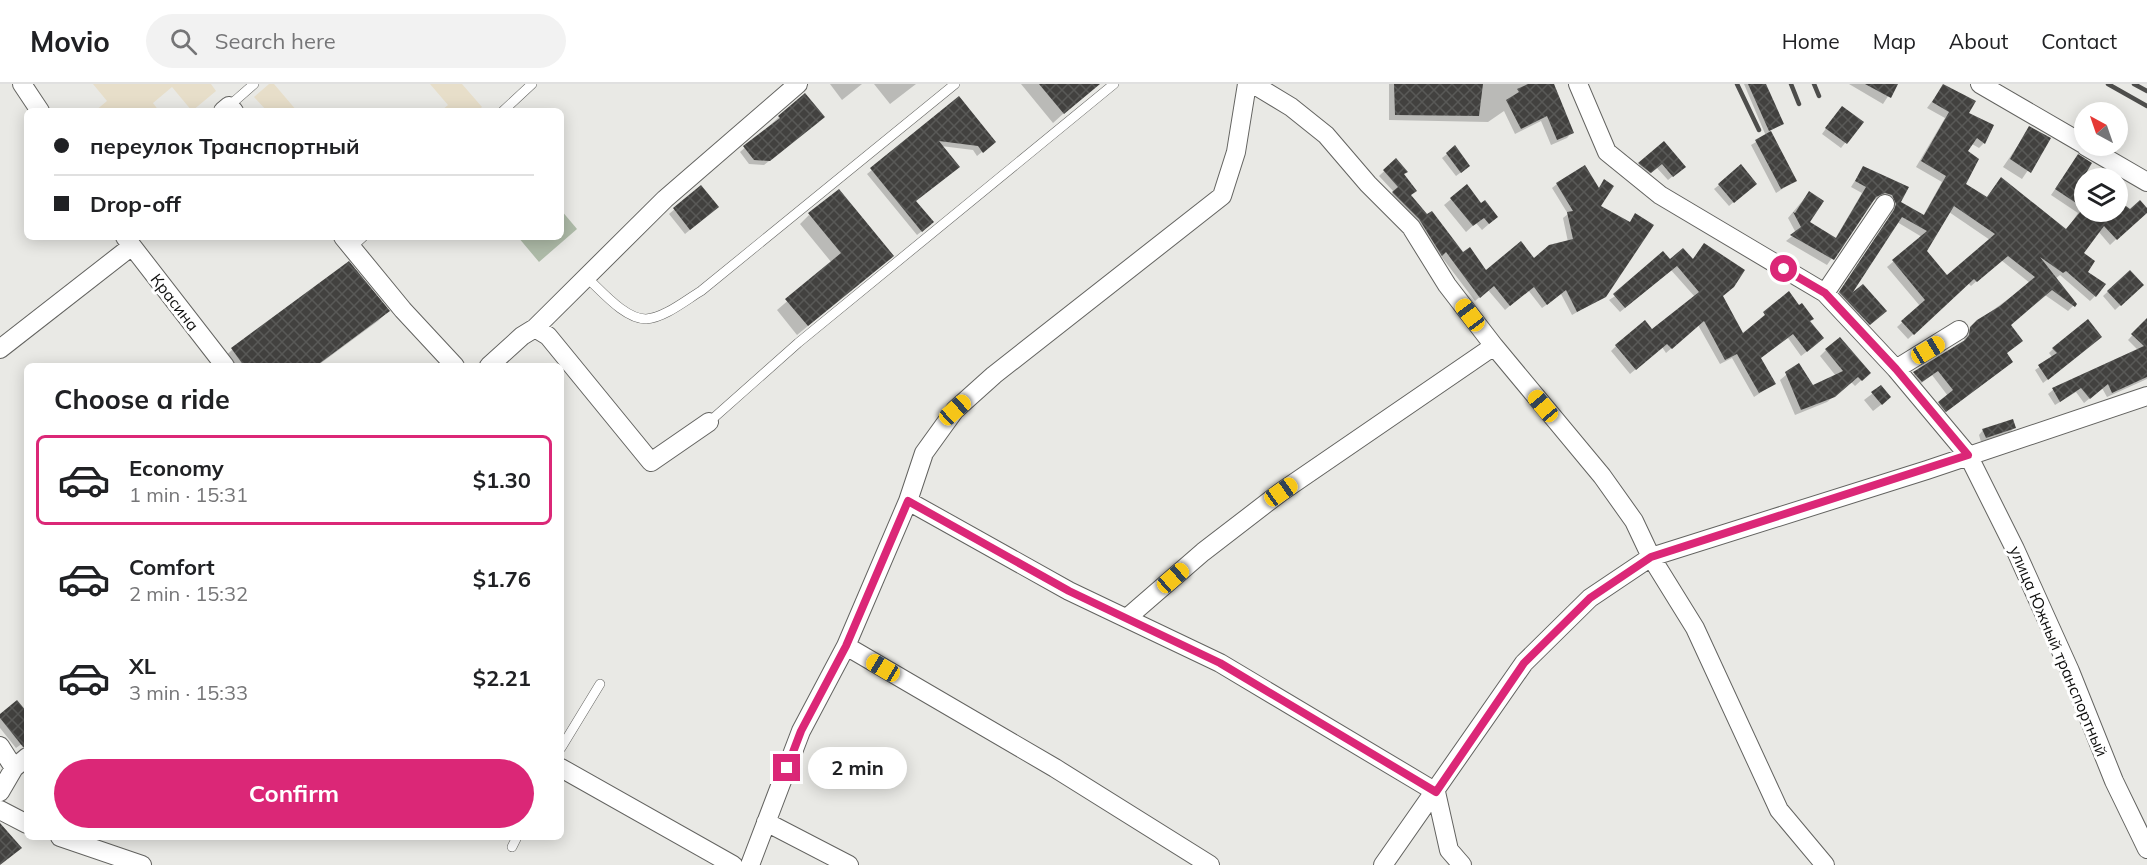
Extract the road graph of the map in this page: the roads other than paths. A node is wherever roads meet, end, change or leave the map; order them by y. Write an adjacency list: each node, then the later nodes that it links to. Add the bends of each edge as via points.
1 (22, 84): 11 (street)
2 (254, 84): 12 (lane)
3 (532, 84): 13 (lane)
4 (798, 84): 20 (street, via 665,199)
5 (955, 84): 20 (lane, via 701,291 662,313 646,319 630,315)
6 (1114, 84): 31 (lane, via 798,343)
7 (1247, 84): 33 (street, via 1236,152 1222,196 955,410 924,453)
8 (1253, 84): 24 (street, via 1326,135 1411,227 1447,285)
9 (1578, 84): 21 (street, улица Южный транспортный, via 1607,152 1660,195)
10 (1980, 84): 14 (street)
11 (38, 108)
12 (230, 108)
13 (505, 108)
14 (2074, 139)
15 (2103, 156): 16 (street)
16 (2147, 182)
17 (1885, 204): 21 (street)
18 (353, 240): 27 (street, via 403,310)
19 (129, 241): 25 (street); 26 (street, Красина)
20 (585, 276): 22 (street)
21 (1825, 293): 29 (street, улица Южный транспортный)
22 (535, 328): 28 (street); 31 (street, via 548,336 651,462)
23 (1959, 330): 29 (street)
24 (1494, 346): 34 (street, via 1602,476 1634,521); 35 (street, via 1281,492)
25 (0, 349)
26 (223, 363)
27 (452, 363)
28 (492, 363)
29 (1896, 369): 32 (street, улица Южный транспортный)
30 (2144, 403): 32 (street)
31 (709, 422)
32 (1968, 455): 34 (street); 50 (street, улица Южный транспортный, via 2020,559)
33 (908, 501): 35 (street, via 1069,591); 36 (street)
34 (1651, 557): 43 (street, via 1590,598 1524,663); 58 (street, via 1695,628 1779,810)
35 (1128, 617): 43 (street, via 1220,663)
36 (846, 646): 46 (street, via 801,731); 55 (street, via 1055,768)
37 (600, 684): 38 (lane)
38 (564, 743)
39 (0, 746): 40 (street)
40 (21, 762): 42 (street)
41 (564, 770): 52 (street)
42 (0, 792)
43 (1436, 792): 56 (street); 57 (street, via 1449,850)
44 (0, 810): 45 (street)
45 (24, 822)
46 (766, 822): 53 (street); 54 (street)
47 (69, 840): 51 (street)
48 (516, 840): 49 (lane)
49 (512, 847)
50 (2147, 849)
51 (142, 865)
52 (733, 865)
53 (750, 865)
54 (849, 865)
55 (1209, 865)
56 (1383, 865)
57 (1462, 865)
58 (1825, 865)

